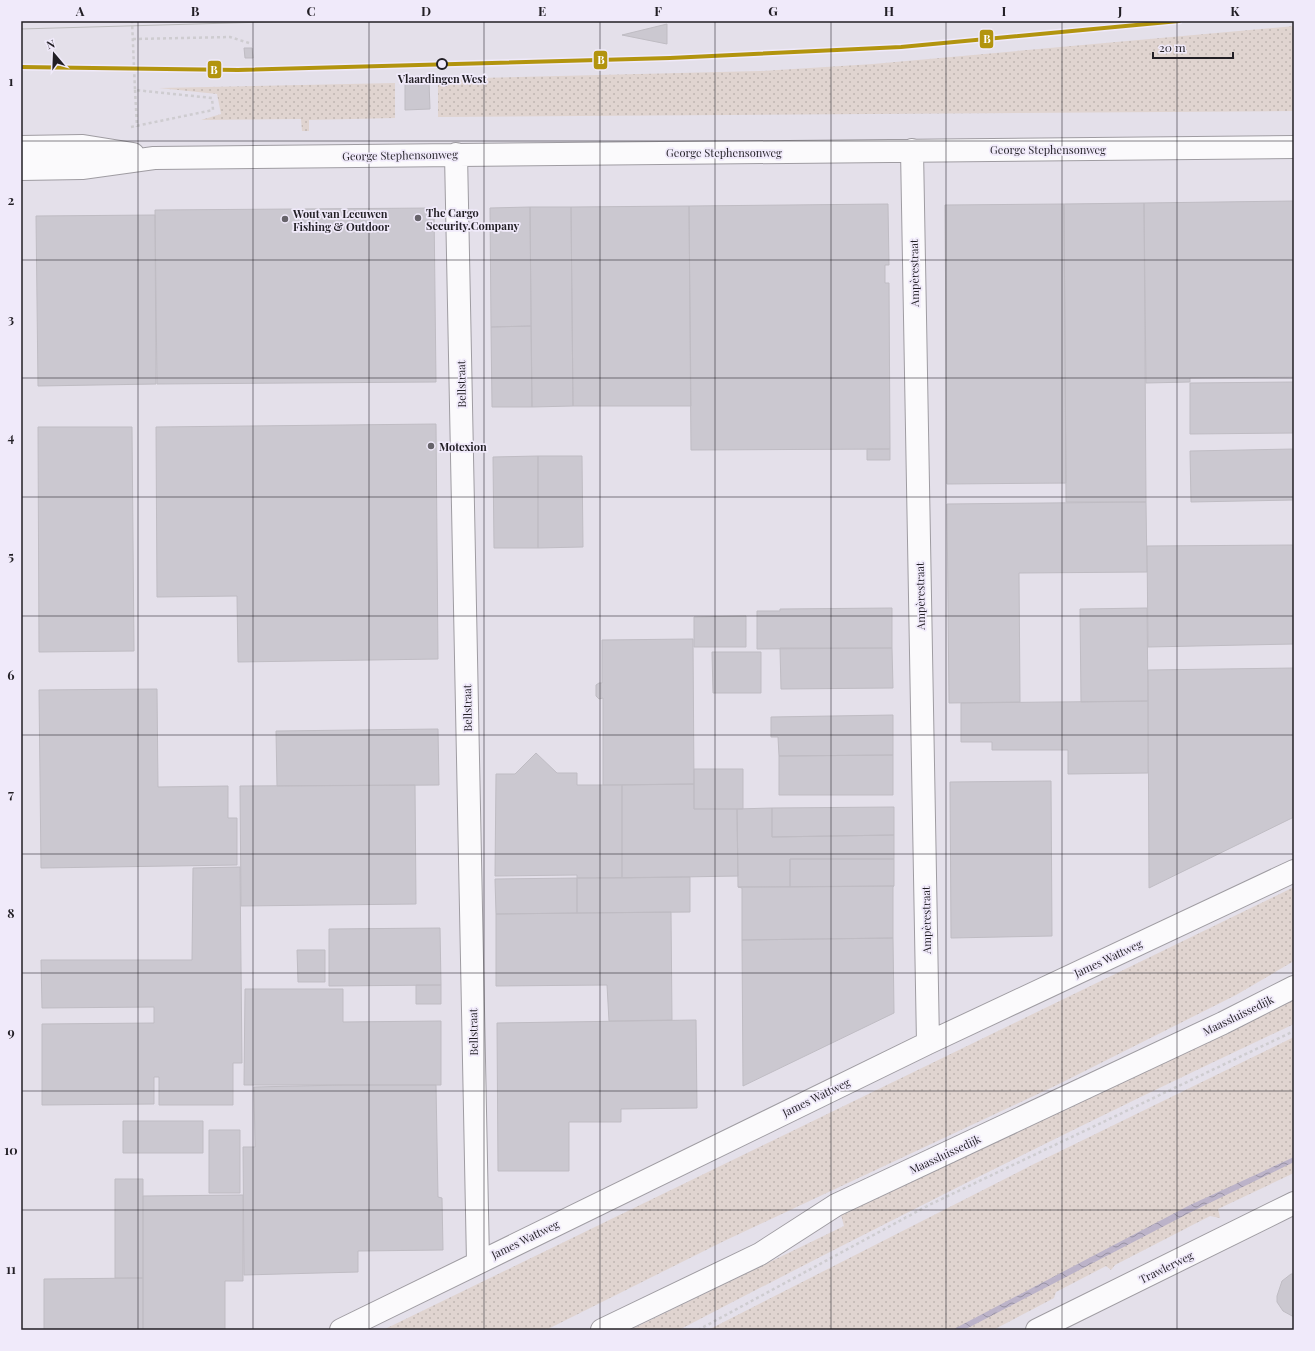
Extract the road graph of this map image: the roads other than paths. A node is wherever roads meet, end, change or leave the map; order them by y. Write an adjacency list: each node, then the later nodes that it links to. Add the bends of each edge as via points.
1 (21, 147): 5 (street, George Stephensonweg, via 83,146)
2 (1294, 147): 3 (street, George Stephensonweg)
3 (912, 150): 4 (street, George Stephensonweg); 9 (street, Ampèrestraat)
4 (456, 154): 5 (street, George Stephensonweg); 11 (street, Bellstraat)
5 (154, 158): 6 (street, George Stephensonweg, via 82,168)
6 (21, 169)
7 (1294, 870): 9 (street, James Wattweg)
8 (1294, 987): 13 (street, Maassluissedijk, via 836,1205 760,1254)
9 (928, 1043): 11 (street, James Wattweg)
10 (1294, 1203): 14 (street, Trawlerweg)
11 (478, 1262): 12 (street, James Wattweg)
12 (341, 1330)
13 (602, 1330)
14 (1037, 1330)

